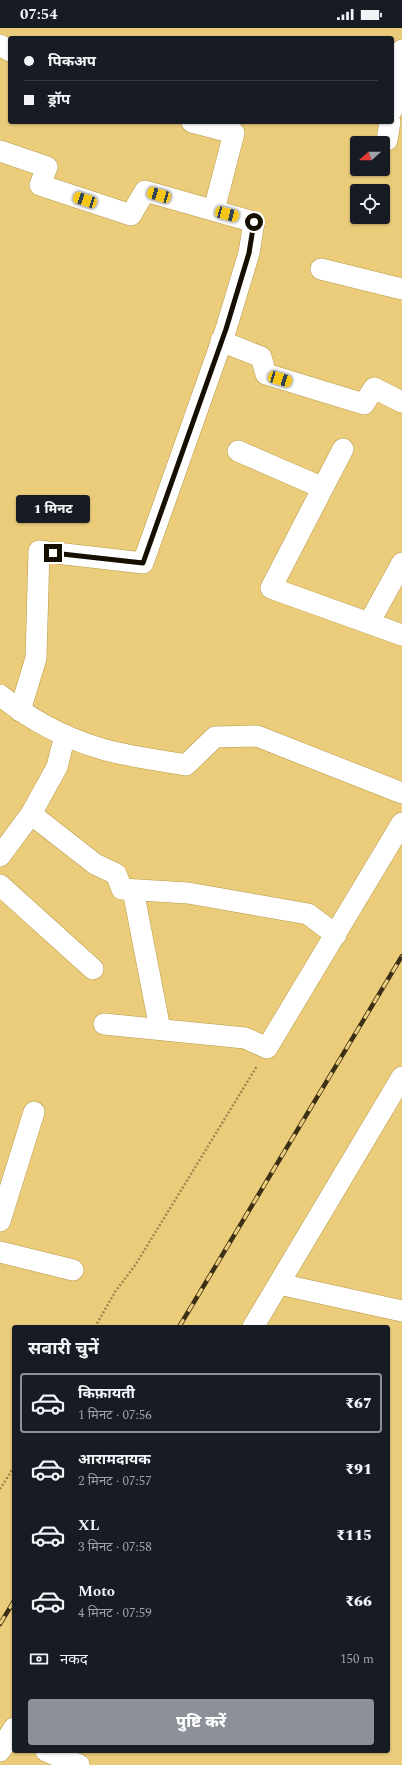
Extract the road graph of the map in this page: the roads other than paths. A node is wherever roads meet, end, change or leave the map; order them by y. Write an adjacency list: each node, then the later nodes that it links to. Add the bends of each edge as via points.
1 (402, 50): 2 (street)
2 (394, 96)
3 (200, 124): 5 (street, via 234,133)
4 (0, 151): 5 (street, via 47,167 40,185 131,215 145,191)
5 (214, 210): 8 (street, via 254,222 249,253)
6 (321, 269): 7 (street)
7 (402, 288)
8 (221, 342): 9 (street, via 261,357 266,374 364,404 374,388); 17 (street, via 143,563 38,551 36,658)
9 (402, 402)
10 (343, 449): 12 (street)
11 (238, 451): 12 (street)
12 (323, 488): 14 (street, via 271,588)
13 (402, 563): 14 (street)
14 (369, 623): 15 (street)
15 (402, 635)
16 (0, 695): 17 (street)
17 (20, 711): 18 (street)
18 (65, 735): 19 (street, via 100,748 186,765 215,737 257,736); 20 (street, via 57,767)
19 (402, 793)
20 (31, 814): 22 (street); 24 (street, via 95,864 116,874 122,889)
21 (402, 823): 25 (street)
22 (0, 856)
23 (0, 885): 26 (street)
24 (133, 890): 25 (street, via 188,893 308,914); 28 (street)
25 (336, 935): 28 (street, via 267,1048 245,1038)
26 (93, 969)
27 (104, 1024): 28 (street)
28 (160, 1029)
29 (402, 1077): 34 (street)
30 (34, 1112): 31 (street)
31 (0, 1221)
32 (0, 1252): 33 (street)
33 (73, 1270)
34 (279, 1284): 35 (street); 36 (street)
35 (402, 1311)
36 (254, 1325)
37 (51, 1753): 38 (street)
38 (79, 1765)

